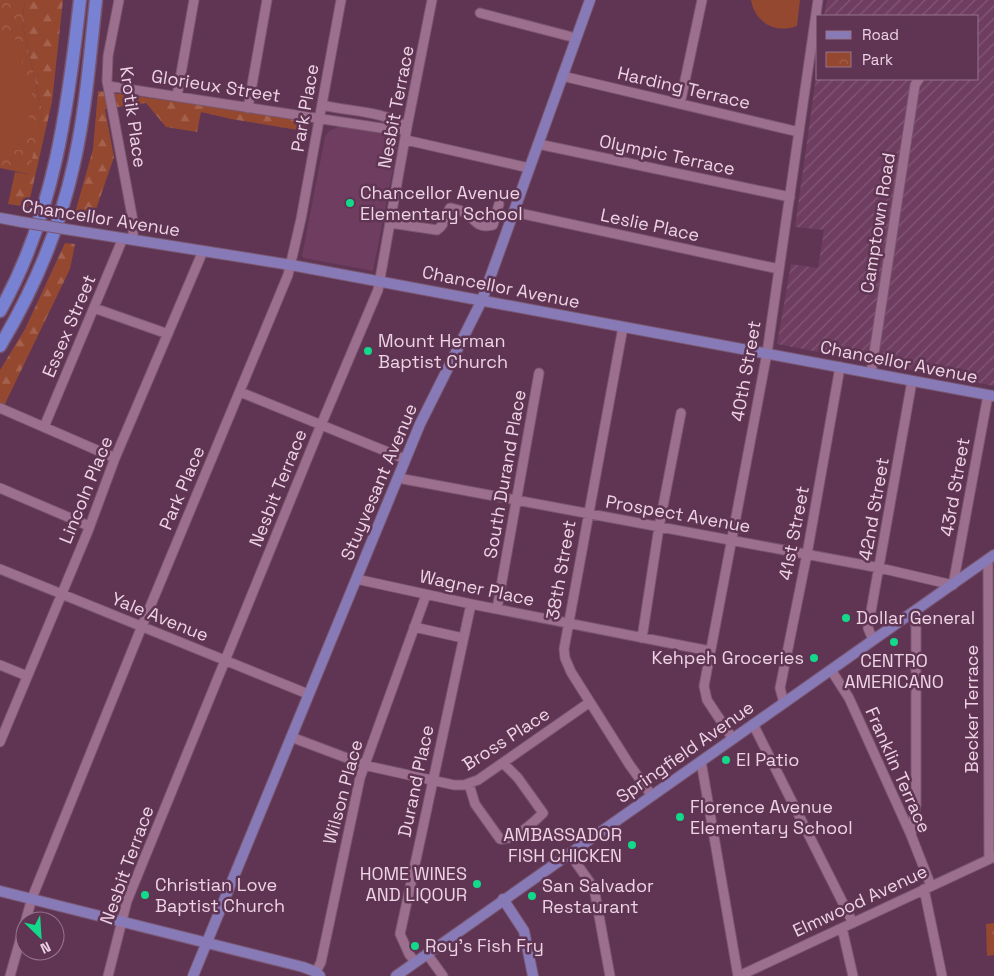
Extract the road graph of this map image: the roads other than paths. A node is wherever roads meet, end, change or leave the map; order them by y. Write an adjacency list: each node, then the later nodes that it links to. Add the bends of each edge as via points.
1 (80, 0): 38 (highway, via 69,90 52,180 22,268)
2 (96, 0): 41 (highway, via 78,142 58,223 22,308)
3 (119, 0): 15 (street, Krotik Place, via 108,56)
4 (194, 0): 16 (street)
5 (267, 0): 19 (street)
6 (341, 0): 18 (street, Park Place)
7 (432, 0): 21 (street, Nesbit Terrace)
8 (590, 0): 12 (main road, Stuyvesant Avenue)
9 (702, 0): 17 (street)
10 (818, 0): 22 (street, 40th Street)
11 (480, 13): 12 (street)
12 (576, 38): 13 (main road, Stuyvesant Avenue)
13 (562, 76): 17 (street, Harding Terrace); 24 (main road, Stuyvesant Avenue)
14 (918, 80): 44 (street, Camptown Road)
15 (108, 86): 16 (street, Glorieux Street); 31 (street, Krotik Place, via 133,221)
16 (177, 96): 19 (street, Glorieux Street)
17 (680, 104): 22 (street, Harding Terrace)
18 (322, 105): 20 (street, Park Place); 21 (street, via 369,112 394,119)
19 (248, 108): 20 (street, Glorieux Street)
20 (319, 118): 21 (street, Glorieux Street, via 394,130); 33 (street, Park Place)
21 (407, 127): 23 (street, Nesbit Terrace)
22 (799, 132): 26 (street, 40th Street)
23 (406, 140): 25 (street); 30 (street, Nesbit Terrace)
24 (538, 144): 25 (main road, Stuyvesant Avenue); 26 (street, Olympic Terrace)
25 (529, 168): 28 (main road, Stuyvesant Avenue)
26 (790, 197): 34 (street, 40th Street)
27 (499, 204): 30 (street, via 493,225 488,226 475,223 466,213 450,208 445,221 436,230)
28 (514, 212): 34 (street, Leslie Place); 36 (main road, Stuyvesant Avenue)
29 (0, 218): 31 (main road, Chancellor Avenue, bridge)
30 (390, 223): 35 (street, Nesbit Terrace)
31 (128, 239): 32 (main road, Chancellor Avenue); 37 (street, Essex Street)
32 (203, 251): 33 (main road, Chancellor Avenue); 40 (street, Lincoln Place)
33 (291, 265): 35 (main road, Chancellor Avenue); 47 (street, Park Place)
34 (779, 269): 42 (street, 40th Street)
35 (380, 281): 36 (main road, Chancellor Avenue); 51 (street, Nesbit Terrace)
36 (482, 300): 39 (main road, Chancellor Avenue); 54 (main road, Stuyvesant Avenue)
37 (94, 308): 40 (street); 52 (street, Essex Street)
38 (0, 311)
39 (623, 327): 42 (main road, Chancellor Avenue); 58 (street, 38th Street)
40 (168, 334): 53 (street, Lincoln Place)
41 (0, 346)
42 (767, 354): 43 (main road, Chancellor Avenue); 61 (street, 40th Street)
43 (840, 367): 44 (main road, Chancellor Avenue); 62 (street, 41st Street)
44 (871, 373): 46 (main road, Chancellor Avenue)
45 (539, 374): 57 (street, South Durand Place)
46 (912, 381): 48 (main road, Chancellor Avenue); 65 (street, 42nd Street)
47 (240, 392): 51 (street); 74 (street, Park Place)
48 (991, 396): 67 (street, 43rd Street)
49 (0, 408): 52 (street)
50 (681, 413): 60 (street)
51 (321, 425): 54 (street); 80 (street, Nesbit Terrace)
52 (44, 427): 53 (street)
53 (116, 458): 59 (street, Lincoln Place)
54 (405, 459): 55 (main road, Stuyvesant Avenue)
55 (398, 478): 57 (street, Prospect Avenue); 66 (main road, Stuyvesant Avenue)
56 (0, 488): 59 (street)
57 (517, 500): 58 (street, Prospect Avenue); 71 (street, South Durand Place)
58 (588, 514): 60 (street, Prospect Avenue); 73 (street, 38th Street)
59 (89, 526): 68 (street, Lincoln Place)
60 (659, 527): 61 (street, Prospect Avenue); 77 (street)
61 (730, 540): 62 (street, Prospect Avenue); 79 (street, 40th Street)
62 (807, 554): 65 (street, Prospect Avenue); 86 (street, 41st Street, via 780,688)
63 (991, 558): 67 (main road, Springfield Avenue); 99 (street, Becker Terrace)
64 (0, 568): 68 (street, Yale Avenue)
65 (880, 568): 67 (street, Prospect Avenue); 78 (street, 42nd Street, via 868,628)
66 (356, 579): 69 (street, Wagner Place); 84 (main road, Stuyvesant Avenue)
67 (952, 584): 72 (main road, Springfield Avenue)
68 (62, 594): 74 (street, Yale Avenue); 83 (street, Lincoln Place)
69 (426, 595): 70 (street, Wagner Place); 75 (street, Wilson Place)
70 (471, 604): 71 (street, Wagner Place); 76 (street, Durand Place)
71 (497, 609): 73 (street, Wagner Place)
72 (913, 613): 78 (main road, Springfield Avenue); 97 (street, via 916,627 916,805)
73 (568, 623): 77 (street, Wagner Place); 85 (street, 38th Street, via 565,658)
74 (142, 627): 80 (street, Yale Avenue); 102 (street, Park Place)
75 (414, 627): 76 (street); 93 (street, Wilson Place)
76 (463, 638): 94 (street, Durand Place)
77 (642, 638): 79 (street, Wagner Place)
78 (873, 640): 82 (main road, Springfield Avenue)
79 (710, 651): 89 (street, 40th Street, via 704,692)
80 (225, 661): 84 (street, Yale Avenue); 104 (street, Nesbit Terrace, via 127,901)
81 (0, 665): 83 (street)
82 (831, 670): 86 (main road, Springfield Avenue); 97 (street, Franklin Terrace, via 848,698)
83 (27, 676): 90 (street, Lincoln Place)
84 (308, 694): 88 (main road, Stuyvesant Avenue)
85 (590, 702): 92 (street, Bross Place); 96 (street, 38th Street)
86 (784, 702): 87 (main road, Springfield Avenue)
87 (753, 724): 89 (main road, Springfield Avenue); 105 (street)
88 (291, 738): 93 (street, Bross Place); 107 (main road, Stuyvesant Avenue)
89 (733, 739): 91 (main road, Springfield Avenue)
90 (0, 742)
91 (701, 761): 96 (main road, Springfield Avenue); 119 (street)
92 (504, 763): 95 (street, Bross Place); 95 (street, via 543,813 517,834 500,839 475,804)
93 (364, 764): 94 (street, Bross Place); 110 (street, Wilson Place)
94 (433, 781): 95 (street, Bross Place, via 460,786); 109 (street, Durand Place, via 400,934)
95 (469, 784)
96 (652, 796): 98 (main road, Springfield Avenue)
97 (911, 835): 100 (street, Franklin Terrace)
98 (570, 853): 103 (main road, Springfield Avenue); 118 (street, via 594,888)
99 (992, 858): 100 (street, Elmwood Avenue)
100 (927, 888): 105 (street, Elmwood Avenue); 121 (street, Franklin Terrace)
101 (0, 891): 102 (main road)
102 (32, 898): 104 (main road); 111 (street, Park Place)
103 (503, 900): 108 (main road, Springfield Avenue); 117 (main road, via 524,931)
104 (122, 921): 107 (main road); 112 (street, Nesbit Terrace)
105 (853, 923): 106 (street, Elmwood Avenue)
106 (842, 928): 119 (street, Elmwood Avenue); 120 (street)
107 (207, 942): 110 (main road, via 303,967); 113 (main road, Stuyvesant Avenue)
108 (427, 954): 109 (main road, Springfield Avenue); 116 (street)
109 (415, 962): 115 (main road, Springfield Avenue)
110 (318, 974): 114 (main road)
111 (10, 976)
112 (108, 976)
113 (193, 976)
114 (330, 976)
115 (396, 976)
116 (443, 976)
117 (533, 976)
118 (610, 976)
119 (738, 976)
120 (853, 976)
121 (942, 976)

